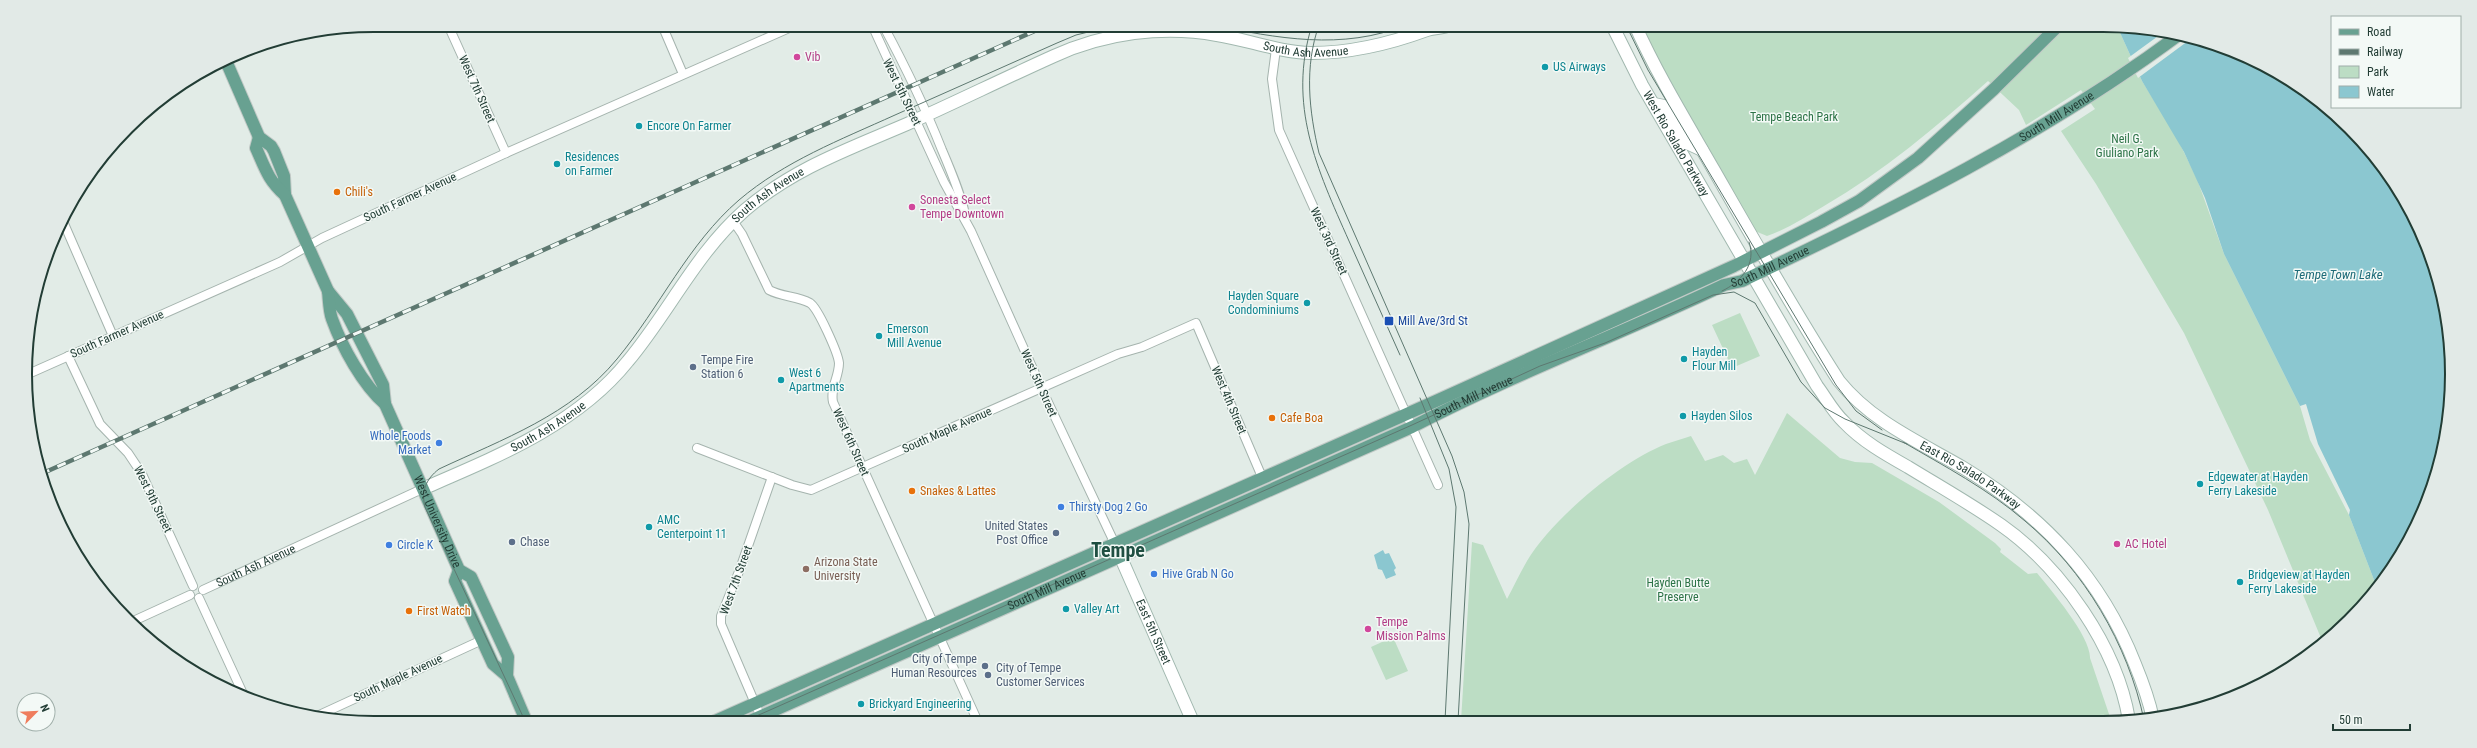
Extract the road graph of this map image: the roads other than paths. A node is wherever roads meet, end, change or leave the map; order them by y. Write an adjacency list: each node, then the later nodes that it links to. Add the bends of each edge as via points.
1 (451, 32): 18 (street, West 7th Street)
2 (665, 32): 13 (street)
3 (780, 32): 13 (street, South Farmer Avenue)
4 (875, 32): 16 (street, West 5th Street)
5 (887, 32): 15 (street, West 5th Street, via 906,66)
6 (1417, 32): 11 (main road, South Ash Avenue, via 1391,42 1355,50 1312,53)
7 (1615, 32): 14 (main road, West Rio Salado Parkway, via 1628,60)
8 (1638, 32): 17 (main road, West Rio Salado Parkway, via 1659,77)
9 (2052, 32): 23 (main road, South Mill Avenue, via 1918,158 1860,201)
10 (2172, 39): 25 (main road, South Mill Avenue, via 2072,109 2009,146 1888,211)
11 (1276, 49): 15 (main road, South Ash Avenue, via 1216,34 1138,32 1056,54); 32 (street, West 3rd Street, via 1272,79 1279,130)
12 (228, 65): 22 (main road, West University Drive, via 259,137 274,151 284,176 285,195)
13 (683, 74): 18 (street, South Farmer Avenue)
14 (1654, 104): 17 (main road, via 1664,106 1686,143); 24 (main road, West Rio Salado Parkway)
15 (927, 115): 16 (main road, South Ash Avenue); 20 (street, West 5th Street, via 962,201)
16 (915, 120): 19 (main road, South Ash Avenue, via 788,178); 20 (street, West 5th Street)
17 (1702, 150): 23 (main road, West Rio Salado Parkway)
18 (506, 153): 22 (street, South Farmer Avenue)
19 (733, 221): 35 (street, West 6th Street, via 769,290 804,300 816,309 838,357 838,371 832,392 833,402); 39 (main road, South Ash Avenue, via 703,254 626,365 598,392 537,436)
20 (967, 223): 31 (street, West 5th Street)
21 (65, 227): 28 (street)
22 (308, 246): 28 (street, South Farmer Avenue, via 280,262); 39 (main road, West University Drive, via 328,291 331,318 370,391 385,404)
23 (1761, 253): 24 (main road, South Mill Avenue); 25 (main road, East Rio Salado Parkway)
24 (1746, 260): 26 (main road, East Rio Salado Parkway); 32 (main road, South Mill Avenue)
25 (1770, 268): 26 (main road, South Mill Avenue); 56 (main road, East Rio Salado Parkway, via 1839,381 1862,405 1895,429 1964,468 2012,500 2071,555 2098,592 2125,639)
26 (1754, 276): 33 (main road, South Mill Avenue, via 1724,285); 57 (main road, East Rio Salado Parkway, via 1817,386 1843,422 1873,446 2001,525 2052,571 2099,637 2120,688)
27 (1196, 323): 31 (street, South Maple Avenue); 37 (street, West 4th Street)
28 (113, 336): 29 (street, South Farmer Avenue)
29 (68, 356): 30 (street, South Farmer Avenue); 44 (street, West 9th Street, via 100,424 128,453 142,474)
30 (32, 372)
31 (1041, 388): 35 (street, South Maple Avenue); 41 (street, West 5th Street)
32 (1407, 414): 33 (street, West 3rd Street); 37 (main road, South Mill Avenue)
33 (1412, 427): 38 (street, West 3rd Street); 40 (main road, South Mill Avenue)
34 (697, 448): 36 (street, South Maple Avenue)
35 (863, 468): 36 (street, South Maple Avenue, via 811,490); 49 (street, West 6th Street)
36 (772, 477): 54 (street, West 7th Street, via 721,616 721,624)
37 (1262, 477): 40 (main road, via 1262,486 1243,495); 41 (main road, South Mill Avenue)
38 (1438, 485)
39 (422, 489): 43 (main road, West University Drive); 45 (street, South Ash Avenue)
40 (1238, 505): 42 (main road, South Mill Avenue)
41 (1114, 542): 42 (main road, East 5th Street); 49 (main road, South Mill Avenue)
42 (1120, 557): 50 (main road, South Mill Avenue); 63 (main road, East 5th Street)
43 (459, 570): 51 (main road, via 455,581); 52 (main road, West University Drive, via 471,577 508,657)
44 (193, 586): 45 (street, via 200,586); 46 (street)
45 (203, 590): 47 (street)
46 (190, 595): 47 (street, via 192,598); 48 (street)
47 (199, 598): 53 (street)
48 (136, 619)
49 (933, 624): 50 (street, West 6th Street); 54 (main road, South Mill Avenue)
50 (939, 638): 61 (main road, South Mill Avenue); 62 (street, West 6th Street)
51 (482, 640): 52 (main road, via 493,664); 55 (street, South Maple Avenue)
52 (507, 676): 58 (main road, West University Drive)
53 (241, 689)
54 (755, 704): 59 (main road, South Mill Avenue); 60 (street, West 7th Street)
55 (325, 712)
56 (2151, 712)
57 (2128, 715)
58 (524, 716)
59 (727, 716)
60 (760, 716)
61 (770, 716)
62 (975, 716)
63 (1190, 716)

